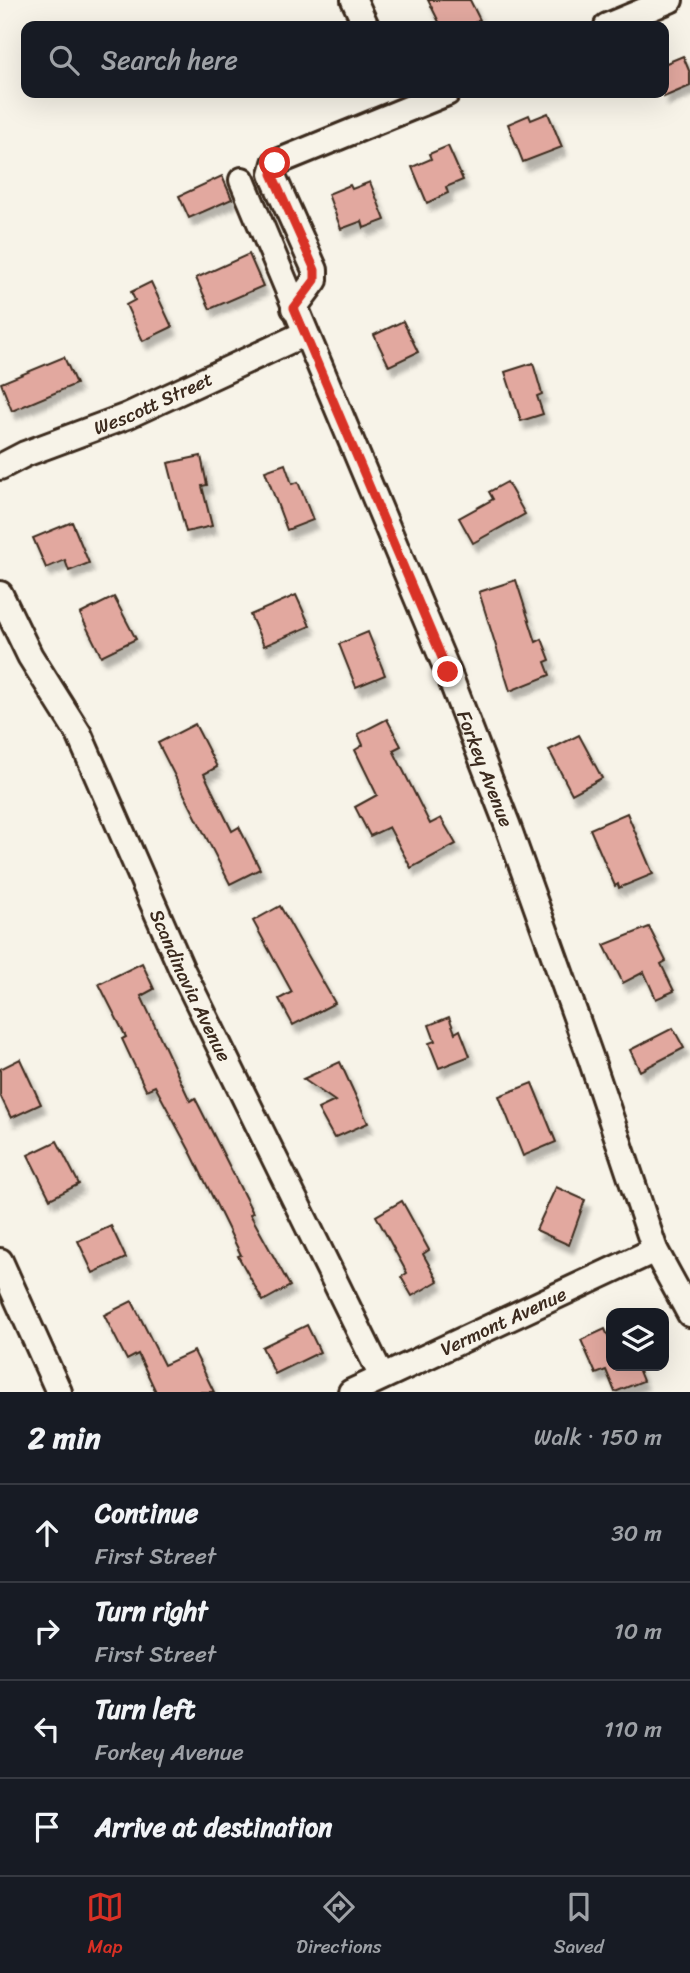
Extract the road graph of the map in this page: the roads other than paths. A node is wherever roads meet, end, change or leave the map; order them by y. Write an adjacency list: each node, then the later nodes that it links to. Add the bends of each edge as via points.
1 (354, 0): 3 (street)
2 (670, 0): 4 (street)
3 (364, 21)
4 (619, 21)
5 (421, 98): 6 (street)
6 (401, 102): 8 (street, via 275,163 272,174 315,270 315,280)
7 (242, 180): 8 (street, Forkey Avenue)
8 (294, 308): 9 (street, Forkey Avenue)
9 (304, 334): 10 (street, Wescott Street, via 127,416); 12 (street, Forkey Avenue, via 448,672 507,824)
10 (0, 467)
11 (0, 594): 15 (street, Scandinavia Avenue, via 30,656 79,734 182,970)
12 (655, 1250): 14 (street, Forkey Avenue); 15 (street, Vermont Avenue)
13 (0, 1261): 16 (street)
14 (690, 1314)
15 (382, 1377): 17 (street, Vermont Avenue)
16 (59, 1392)
17 (351, 1392)

